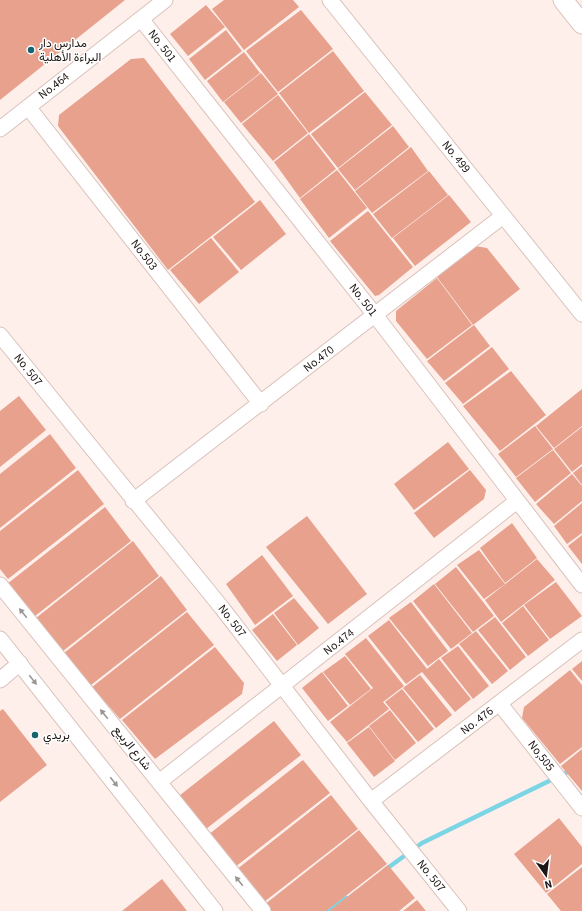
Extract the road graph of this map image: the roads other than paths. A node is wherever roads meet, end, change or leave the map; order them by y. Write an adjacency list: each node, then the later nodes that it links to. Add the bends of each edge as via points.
1 (166, 0): 4 (street, No.464)
2 (330, 0): 8 (street, No. 499)
3 (563, 0): 5 (street)
4 (141, 19): 6 (street, No.464); 10 (street, No. 501)
5 (582, 24)
6 (28, 107): 7 (street, No.464); 12 (street, No.503)
7 (0, 129)
8 (503, 216): 9 (street, No. 499); 10 (street, No.470)
9 (582, 314)
10 (375, 315): 12 (street, No.470); 14 (street, No. 501)
11 (0, 335): 13 (street, No. 507)
12 (261, 404): 13 (street, No.470)
13 (133, 501): 21 (street, No. 507, via 222,608)
14 (517, 501): 16 (street, No. 501); 21 (street, No.474)
15 (0, 585): 23 (street, شارع الربيع, one-way to 15)
16 (582, 585)
17 (0, 639): 19 (street)
18 (582, 640): 22 (street, No. 476)
19 (20, 663): 20 (street); 26 (street, one-way to 26)
20 (0, 680)
21 (282, 687): 23 (street, No.474); 24 (street, No. 507)
22 (500, 704): 24 (street, No. 476); 25 (street, No,505)
23 (159, 782): 27 (street, شارع الربيع, one-way to 23)
24 (371, 801): 28 (street, No. 507)
25 (582, 808)
26 (215, 911)
27 (263, 911)
28 (459, 911)

